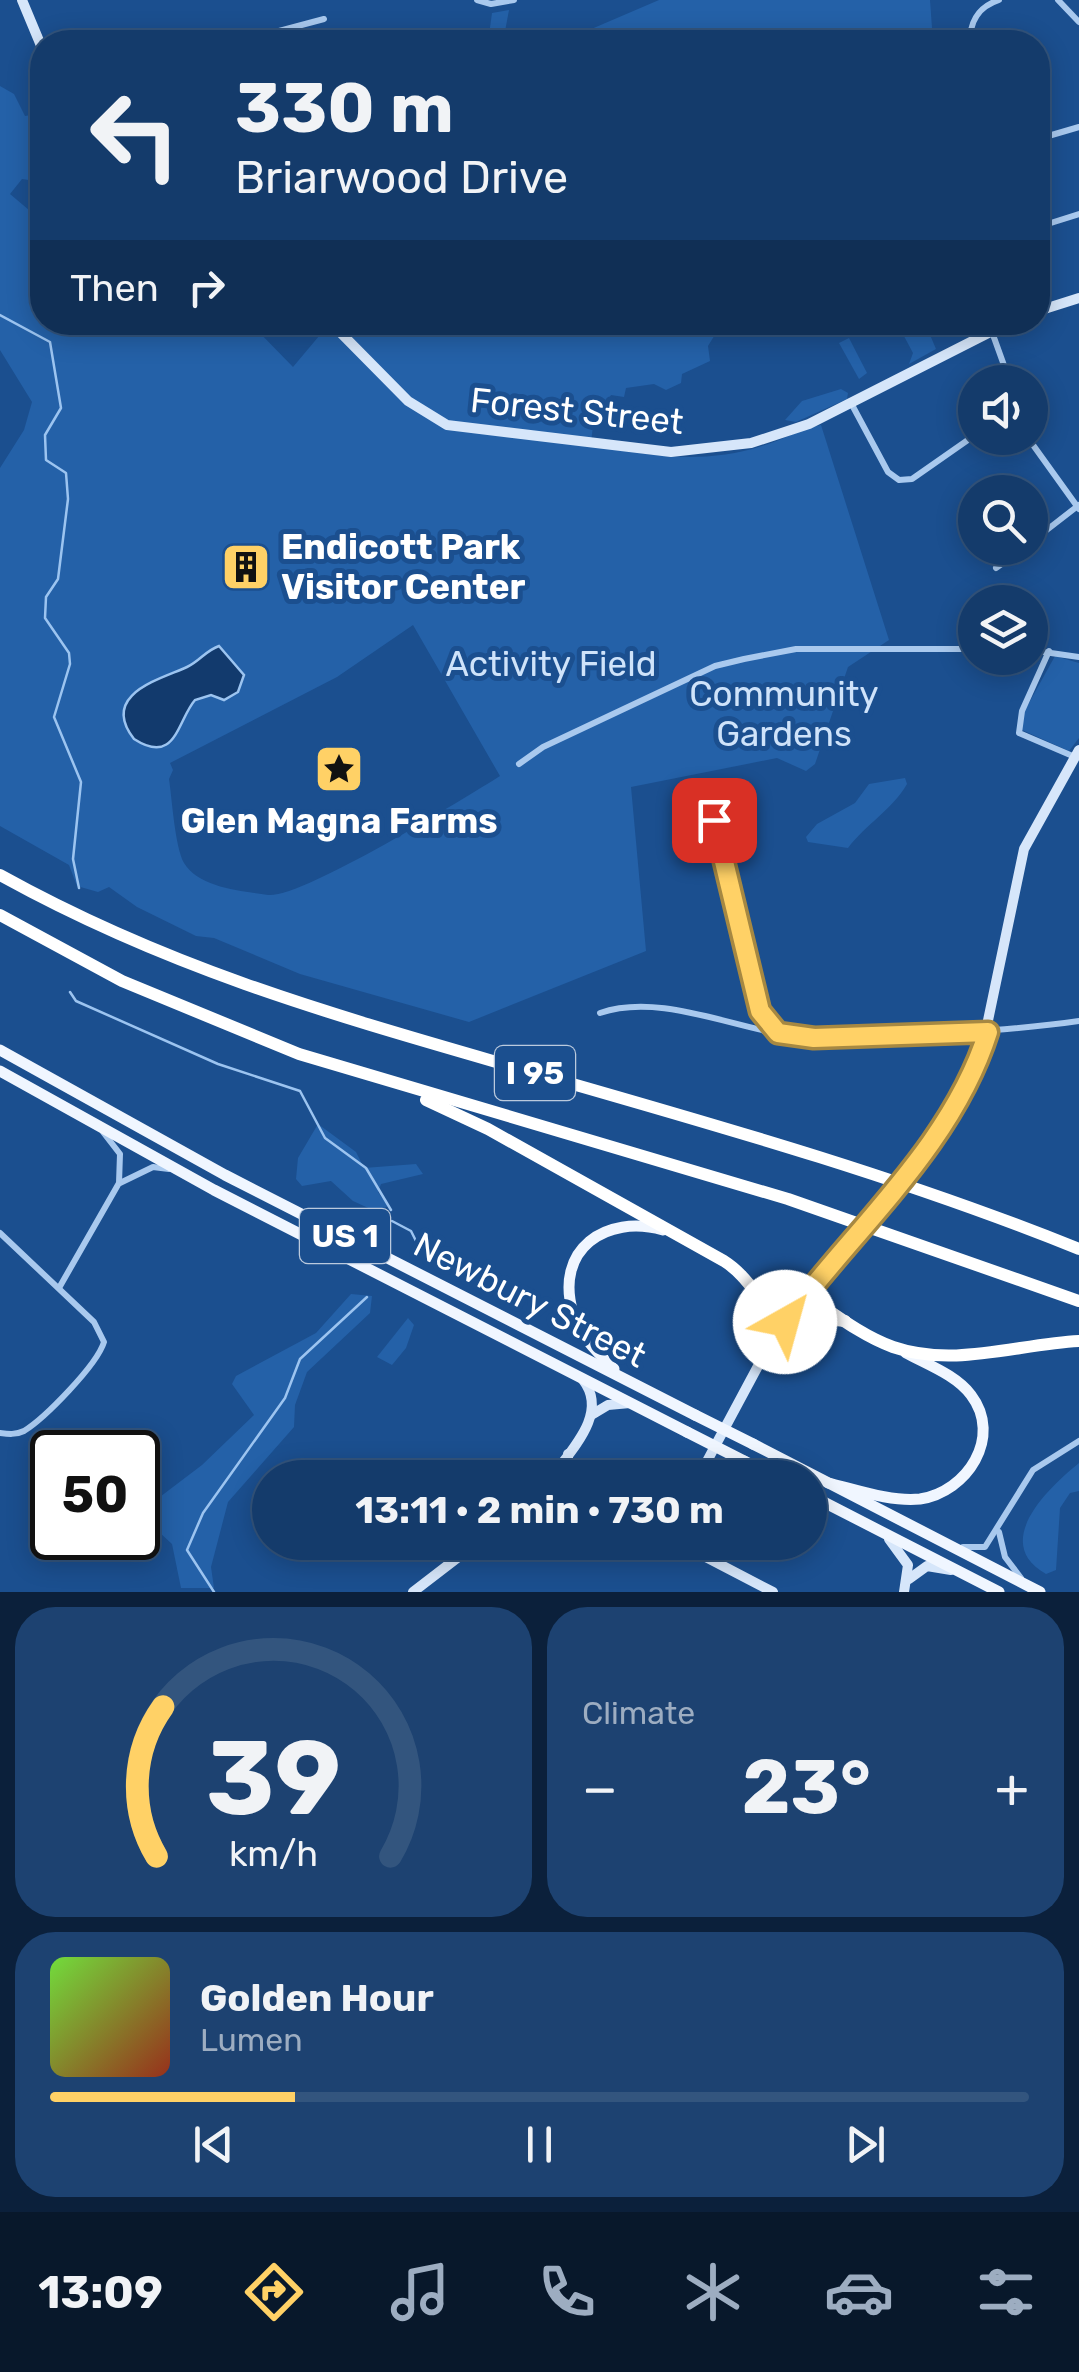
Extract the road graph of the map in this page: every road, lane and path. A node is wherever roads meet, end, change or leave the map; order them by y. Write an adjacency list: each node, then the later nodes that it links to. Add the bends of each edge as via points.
1 (22, 0): 8 (main road)
2 (476, 0): 3 (street)
3 (514, 0)
4 (999, 0): 10 (street, via 978,14)
5 (1058, 0): 7 (street)
6 (324, 19): 9 (street)
7 (1079, 22)
8 (34, 30)
9 (283, 30)
10 (970, 30)
11 (1079, 127): 12 (street)
12 (1050, 135)
13 (1079, 214): 14 (street)
14 (1050, 223)
15 (1079, 298): 16 (main road)
16 (1050, 307)
17 (343, 335): 21 (main road, Forest Street, via 420,412 470,430 647,452 699,451 766,438)
18 (984, 335): 21 (main road, Forest Street)
19 (993, 335): 20 (street)
20 (1004, 365)
21 (851, 404): 22 (street, via 898,480 912,479)
22 (958, 446)
23 (1040, 455): 24 (street)
24 (1078, 506): 25 (street)
25 (1048, 528)
26 (1000, 565): 27 (street)
27 (996, 568)
28 (958, 649): 32 (street, via 796,649 729,662 543,747)
29 (1049, 651): 30 (street); 31 (street, via 1019,733)
30 (1079, 657)
31 (1077, 754): 40 (main road, via 1035,824 1018,868)
32 (520, 764)
33 (714, 820): 36 (street)
34 (0, 875): 50 (highway, I 95, via 122,938 246,988 752,1136)
35 (0, 915): 44 (highway, I 95, via 175,1004)
36 (760, 1011): 39 (street); 41 (street)
37 (600, 1013): 39 (street, via 630,1006 685,1012)
38 (1079, 1021): 40 (street)
39 (764, 1031): 41 (street)
40 (988, 1032): 41 (street, via 814,1038); 52 (main road, bridge, via 960,1098 925,1150)
41 (778, 1033)
42 (0, 1050): 61 (main road, Newbury Street / US 1, via 225,1174)
43 (0, 1071): 45 (main road, Newbury Street / US 1)
44 (377, 1078): 48 (highway, via 488,1129); 53 (highway, I 95, via 788,1198)
45 (100, 1128): 46 (main road, Newbury Street / US 1); 47 (street, via 120,1154)
46 (178, 1171): 47 (street, via 153,1167); 60 (main road, Newbury Street / US 1)
47 (119, 1183): 51 (street)
48 (669, 1232): 54 (highway, via 743,1274); 61 (main road, via 611,1227 576,1260 572,1312 590,1343)
49 (0, 1233): 51 (street)
50 (1079, 1249)
51 (59, 1288): 64 (street, via 100,1331 102,1349 24,1430)
52 (806, 1295): 55 (highway); 56 (main road)
53 (1079, 1302)
54 (764, 1304): 56 (highway); 59 (highway)
55 (845, 1321): 56 (highway); 58 (highway)
56 (785, 1322): 59 (main road)
57 (1079, 1341): 58 (highway, via 962,1355)
58 (894, 1347): 71 (main road, via 970,1394 983,1425 974,1463 954,1485 918,1499)
59 (759, 1361): 69 (main road)
60 (582, 1378): 62 (main road, Newbury Street / US 1); 63 (main road, via 595,1398)
61 (624, 1378): 71 (main road, Newbury Street / US 1, bridge)
62 (631, 1403): 63 (main road); 70 (main road, Newbury Street / US 1, bridge)
63 (593, 1414): 66 (main road)
64 (0, 1433)
65 (1079, 1441): 73 (street, via 1032,1470)
66 (568, 1453): 67 (main road); 68 (main road)
67 (564, 1460)
68 (568, 1460)
69 (707, 1460)
70 (742, 1460)
71 (828, 1484): 75 (main road, Newbury Street / US 1)
72 (827, 1504): 74 (main road)
73 (998, 1530): 75 (street, via 977,1549); 80 (street, via 1005,1557)
74 (881, 1532): 78 (main road); 79 (main road, via 906,1559)
75 (947, 1544): 80 (main road, Newbury Street / US 1)
76 (454, 1560): 81 (main road)
77 (712, 1560): 82 (main road)
78 (965, 1574): 79 (main road, via 927,1566); 83 (main road)
79 (905, 1588)
80 (1034, 1589)
81 (412, 1592)
82 (773, 1592)
83 (998, 1592)

